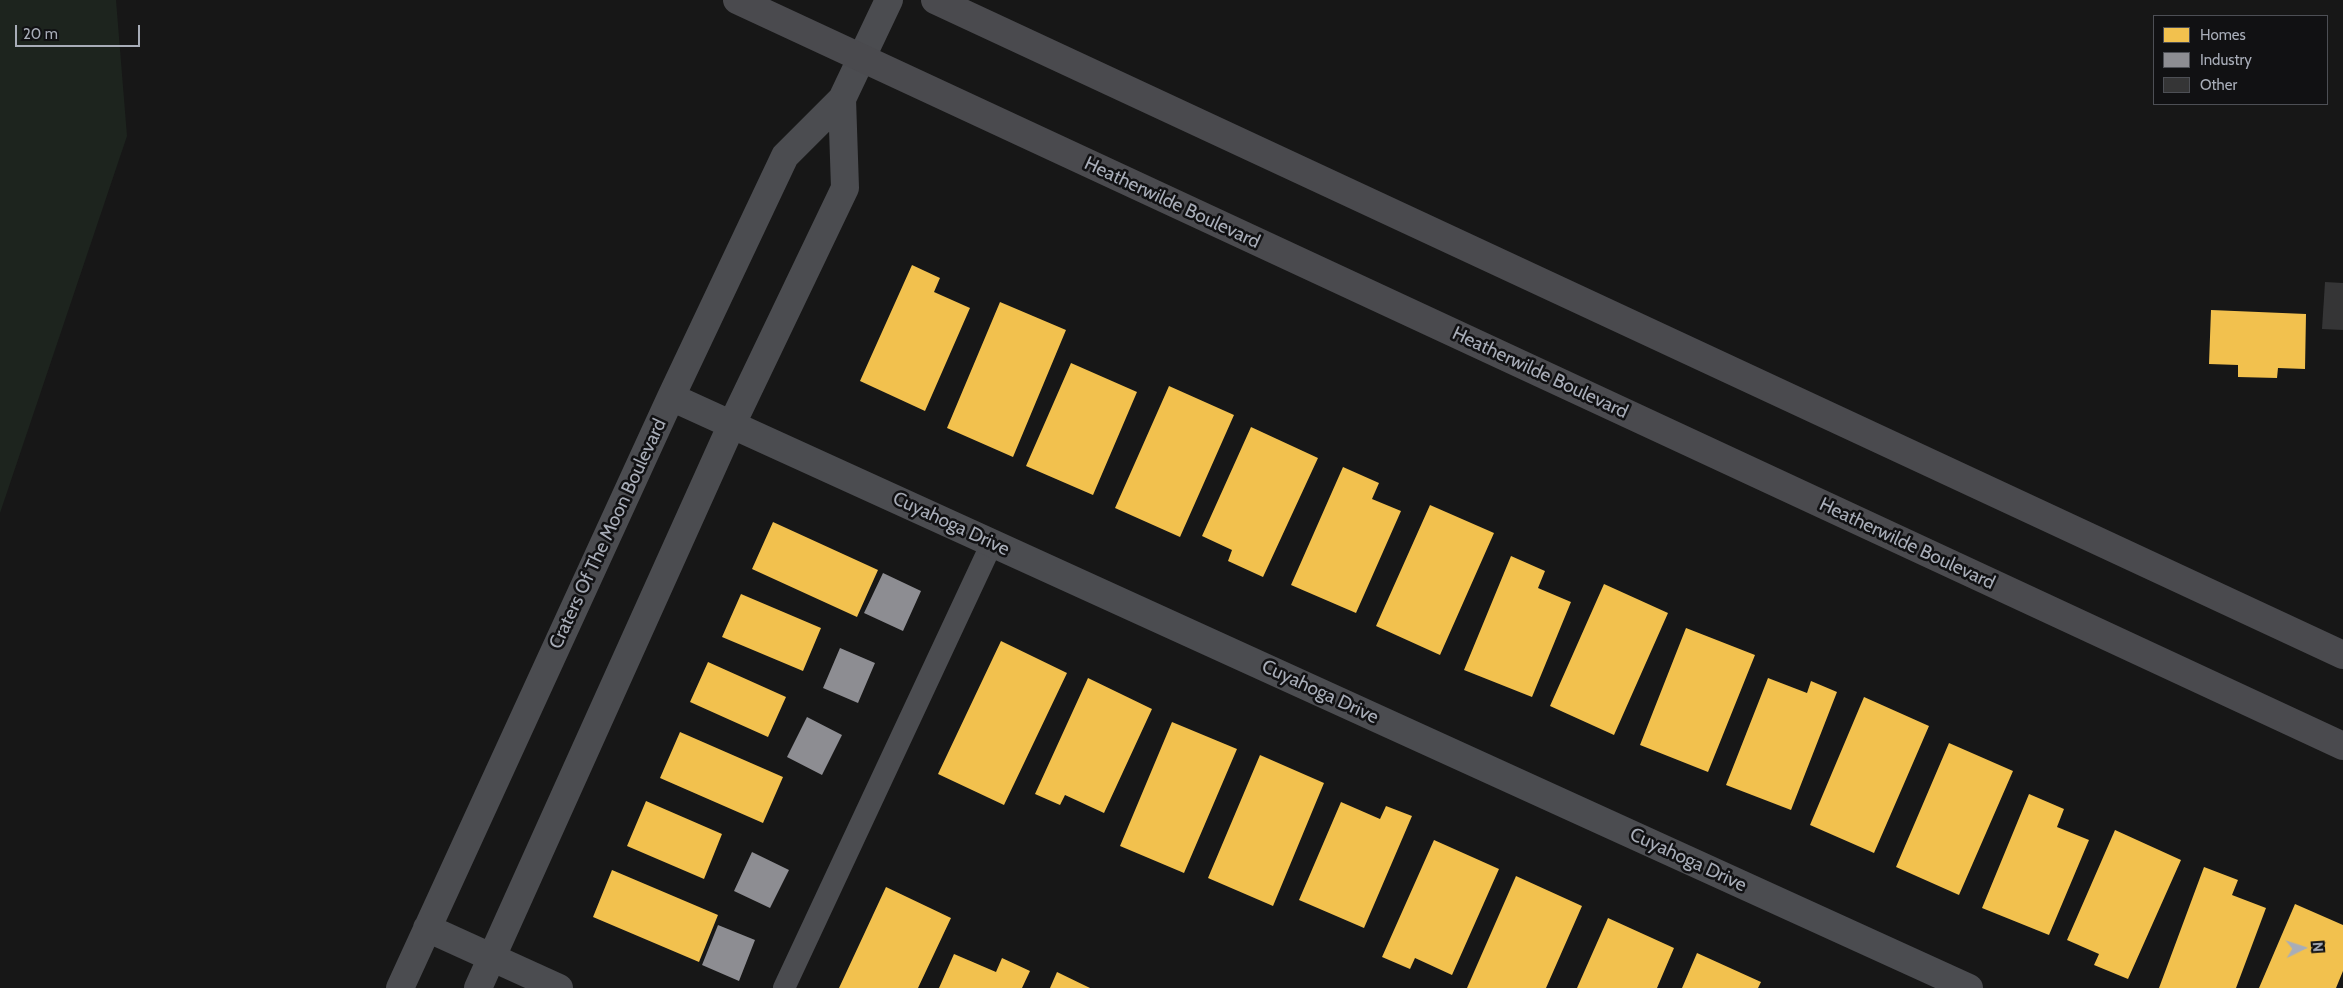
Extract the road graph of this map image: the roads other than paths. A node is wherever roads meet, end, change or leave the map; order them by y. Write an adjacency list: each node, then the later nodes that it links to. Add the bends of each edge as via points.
1 (737, 0): 4 (main road, Heatherwilde Boulevard)
2 (889, 0): 4 (street, Craters Of The Moon Boulevard)
3 (934, 0): 9 (main road)
4 (862, 58): 5 (street, Craters Of The Moon Boulevard); 10 (main road, Heatherwilde Boulevard)
5 (842, 99): 6 (street, Craters Of The Moon Boulevard, via 785,156); 7 (street, Craters Of The Moon Boulevard, via 845,188)
6 (671, 396): 7 (street, Cuyahoga Drive); 11 (street, Craters Of The Moon Boulevard)
7 (732, 424): 8 (street, Cuyahoga Drive); 12 (street, Craters Of The Moon Boulevard)
8 (992, 542): 16 (lane); 17 (street, Cuyahoga Drive)
9 (2343, 655)
10 (2343, 746)
11 (427, 928): 12 (street); 13 (street, Craters Of The Moon Boulevard)
12 (492, 957): 14 (street, Craters Of The Moon Boulevard); 15 (street)
13 (400, 988)
14 (478, 988)
15 (560, 988)
16 (784, 988)
17 (1968, 988)

